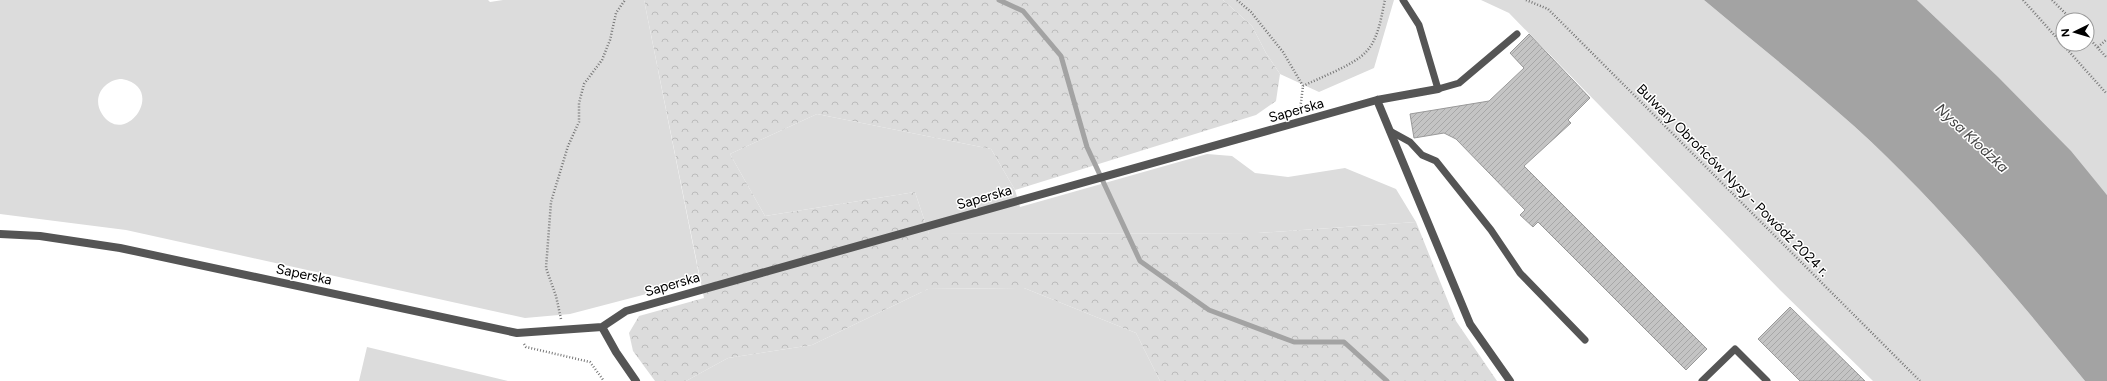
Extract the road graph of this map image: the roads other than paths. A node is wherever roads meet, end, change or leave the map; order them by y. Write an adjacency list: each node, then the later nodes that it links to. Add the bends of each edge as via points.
1 (1403, 0): 3 (lane, via 1419,25)
2 (1517, 34): 3 (lane, via 1459,83)
3 (1438, 89): 4 (street, Saperska)
4 (1377, 100): 5 (street); 7 (street, Saperska, via 626,311)
5 (1390, 131): 8 (lane, via 1410,142 1422,155 1436,161 1520,273); 10 (street, via 1470,324)
6 (0, 234): 7 (street, Saperska, via 40,236 120,248 517,333)
7 (602, 327): 9 (street)
8 (1585, 340)
9 (636, 381)
10 (1510, 381)
11 (1702, 381): 12 (lane, via 1735,349)
12 (1767, 381)

